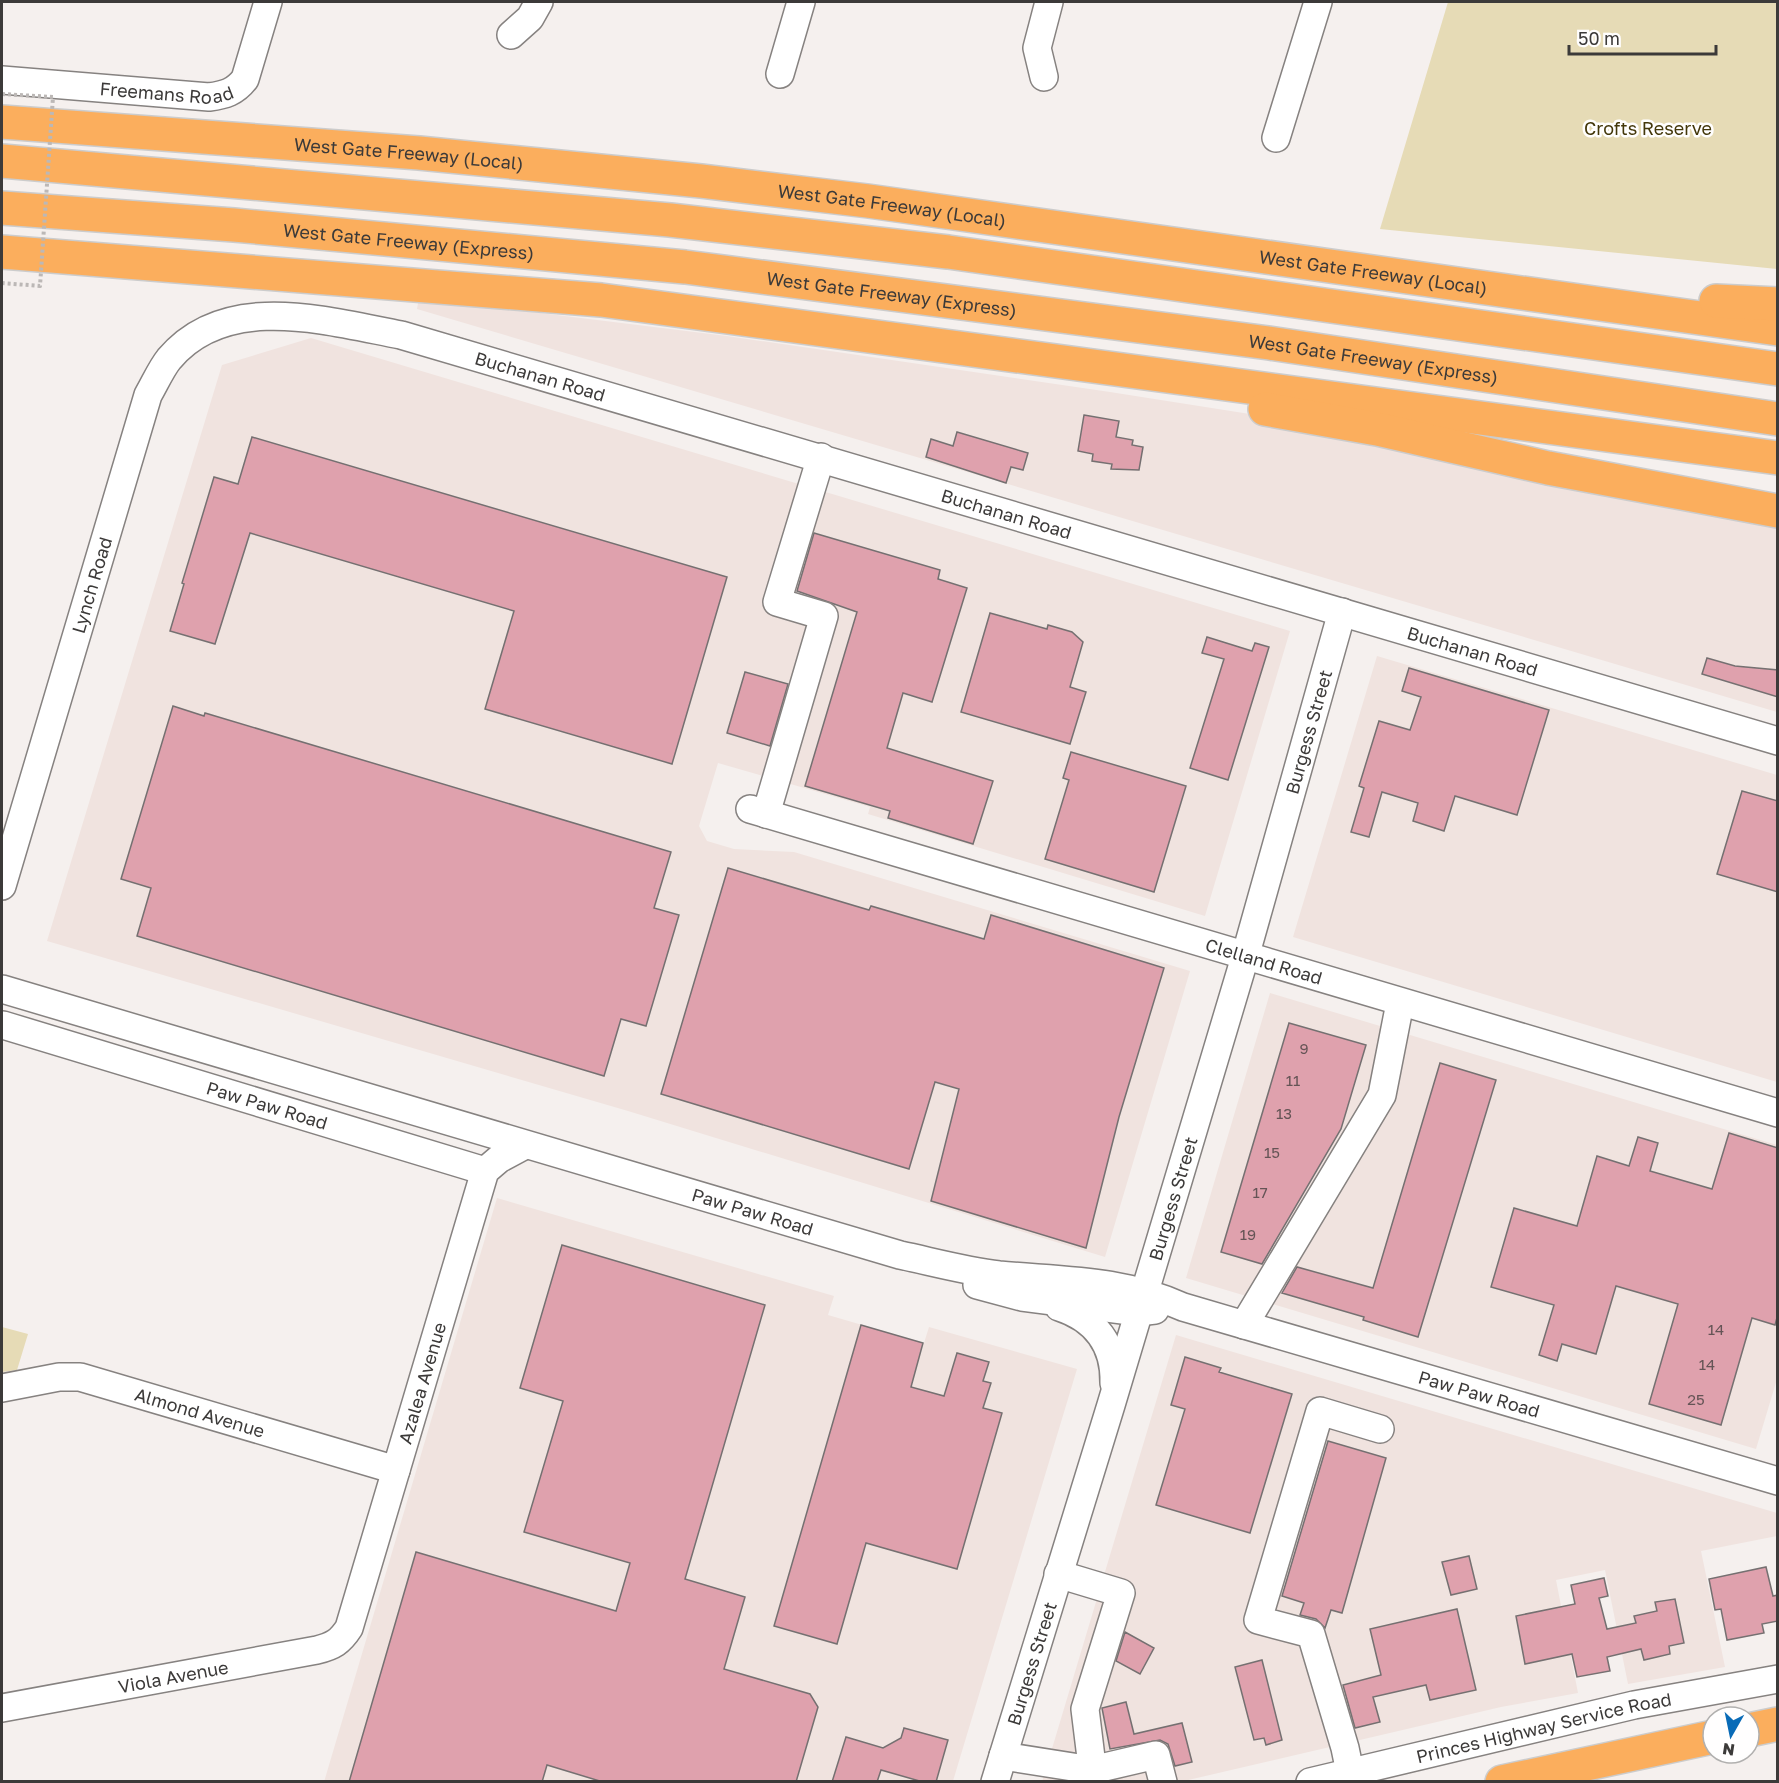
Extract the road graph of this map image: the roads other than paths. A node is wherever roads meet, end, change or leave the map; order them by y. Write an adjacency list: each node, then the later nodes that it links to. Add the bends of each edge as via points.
1 (268, 2): 9 (street, Freemans Road, via 245,79 237,89 224,95 209,97)
2 (539, 2): 6 (street, via 530,18)
3 (801, 2): 7 (street)
4 (1049, 2): 8 (street, via 1037,48)
5 (1318, 2): 11 (street)
6 (511, 35)
7 (780, 74)
8 (1044, 76)
9 (2, 80)
10 (2, 122): 15 (highway, West Gate Freeway (Local), via 420,153 701,182 868,201)
11 (1276, 138)
12 (2, 161): 20 (highway, via 647,218 948,252)
13 (2, 208): 21 (highway, West Gate Freeway (Express), via 514,249 685,267 1257,342)
14 (2, 252): 17 (highway, via 601,300)
15 (1591, 301): 16 (highway); 19 (highway, West Gate Freeway (Local))
16 (1778, 304)
17 (728, 316): 23 (highway); 24 (highway, via 1366,427 1548,468)
18 (231, 320): 22 (street, Buchanan Road, via 290,317 400,335); 27 (street, Lynch Road, via 182,346 168,360 148,395)
19 (1778, 329)
20 (1778, 369)
21 (1778, 419)
22 (821, 457): 25 (street, Buchanan Road); 29 (street, Clelland Road, via 777,602 824,616 758,811)
23 (1778, 458)
24 (1778, 511)
25 (1342, 612): 26 (street, Buchanan Road); 29 (street, Burgess Street)
26 (1778, 741)
27 (10, 823): 28 (street, Lynch Road)
28 (2, 886)
29 (1245, 957): 31 (street, Clelland Road); 41 (street, Burgess Street)
30 (2, 989): 33 (street, Paw Paw Road)
31 (1400, 1003): 35 (street, Clelland Road); 42 (street, via 1382,1095)
32 (3, 1025): 34 (street, Paw Paw Road)
33 (137, 1029): 34 (street); 36 (street, Paw Paw Road)
34 (126, 1064): 38 (street, Paw Paw Road)
35 (1778, 1113)
36 (467, 1128): 37 (street, Paw Paw Road); 38 (street, via 480,1143)
37 (525, 1145): 38 (street); 39 (street, Paw Paw Road)
38 (485, 1171): 46 (street, Azalea Avenue)
39 (900, 1255): 40 (street, Paw Paw Road, via 972,1284); 41 (street, Paw Paw Road, via 985,1273 1087,1281)
40 (1022, 1297): 41 (street, Paw Paw Road); 44 (street, via 1072,1311 1099,1332 1113,1366)
41 (1141, 1301): 42 (street, Paw Paw Road, via 1183,1307); 44 (street, Burgess Street)
42 (1244, 1325): 47 (street, Paw Paw Road)
43 (2, 1388): 46 (street, Almond Avenue, via 59,1377 86,1378)
44 (1111, 1406): 48 (street, Burgess Street)
45 (1380, 1429): 56 (street, via 1320,1411 1258,1620 1311,1634)
46 (396, 1470): 49 (street, Azalea Avenue, via 349,1628)
47 (1778, 1481)
48 (1058, 1574): 55 (street, Burgess Street); 57 (street, via 1121,1593 1084,1709)
49 (342, 1639): 51 (street, Viola Avenue, via 317,1650)
50 (1778, 1679): 56 (street, Princes Highway Service Road, via 1634,1705)
51 (2, 1708)
52 (1778, 1724): 53 (highway)
53 (1761, 1728)
54 (1701, 1740): 61 (highway)
55 (1003, 1756): 57 (street); 58 (street, Burgess Street)
56 (1350, 1772): 60 (street, Princes Highway Service Road)
57 (1093, 1776): 59 (street, via 1156,1755)
58 (994, 1782)
59 (1163, 1782)
60 (1310, 1782)
61 (1502, 1782)

